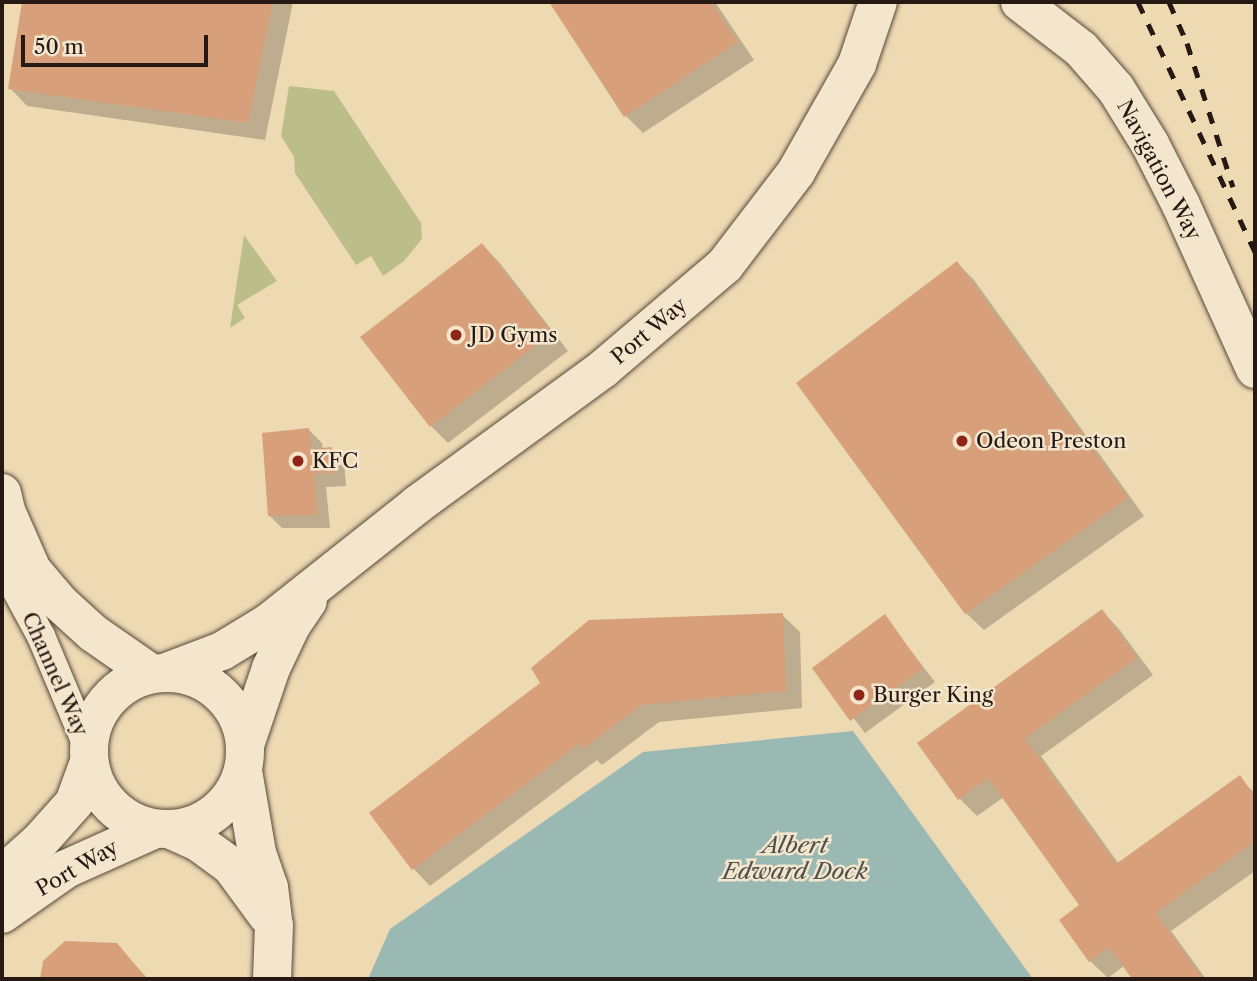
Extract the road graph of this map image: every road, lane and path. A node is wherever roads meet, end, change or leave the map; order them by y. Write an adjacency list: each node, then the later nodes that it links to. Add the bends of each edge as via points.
1 (878, 2): 6 (street, Port Way, via 856,64 796,172 725,265 603,369)
2 (1020, 2): 3 (street, Navigation Way, via 1081,48 1116,89 1181,205)
3 (1255, 369)
4 (2, 493): 7 (street, Channel Way, via 32,570 60,603 93,633)
5 (2, 564): 8 (street, Channel Way, via 41,636)
6 (325, 576): 7 (street, Port Way, via 268,622 222,651); 9 (street, Port Way, via 271,668)
7 (158, 673): 8 (street, via 128,682 110,696 97,714); 9 (street, via 203,681 223,697 238,719)
8 (88, 755): 10 (street, via 97,787 110,805 127,819); 11 (street, Port Way, via 74,803)
9 (244, 758): 10 (street, via 232,795 214,815 193,825); 13 (street, via 257,853 269,887)
10 (163, 829): 12 (street, Port Way, via 66,870); 13 (street, via 198,842 231,866)
11 (2, 875)
12 (2, 914)
13 (274, 925): 14 (street)
14 (272, 979)

